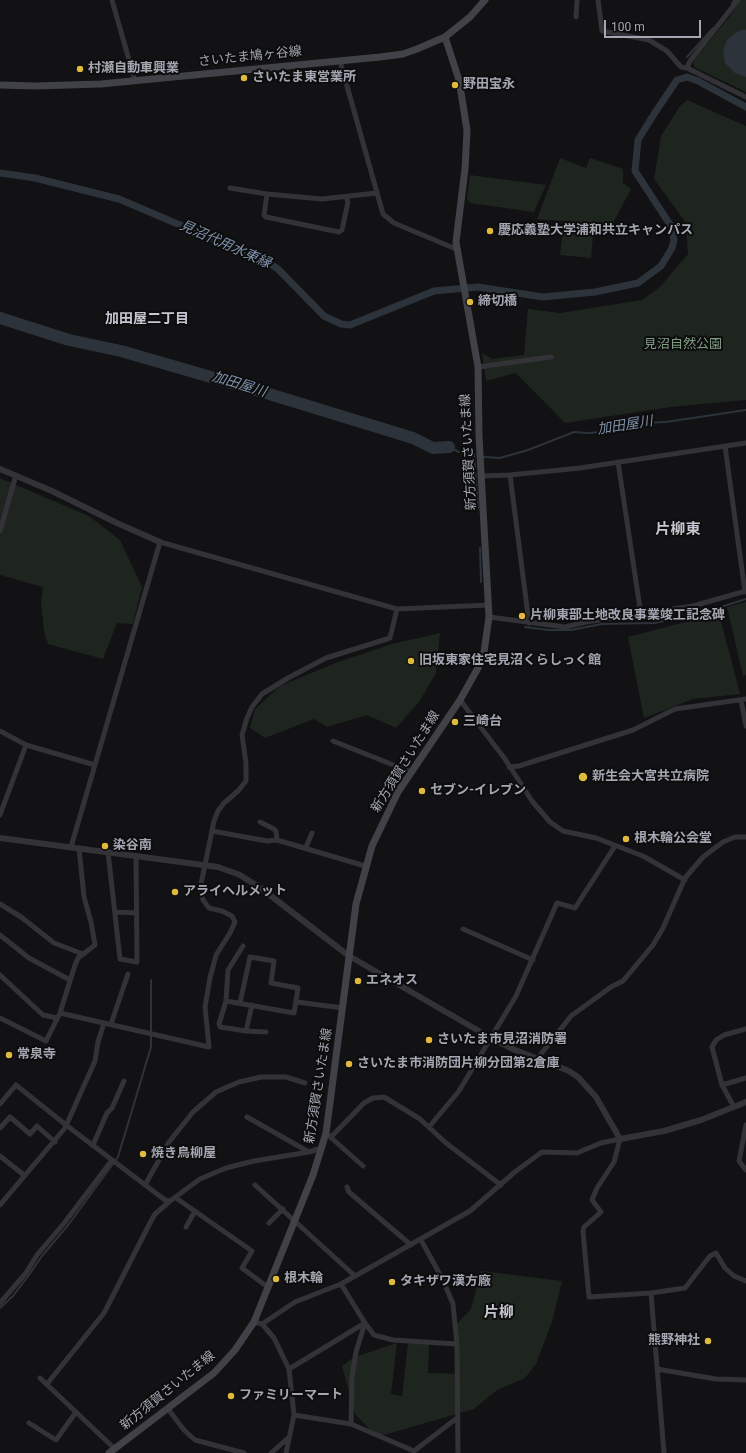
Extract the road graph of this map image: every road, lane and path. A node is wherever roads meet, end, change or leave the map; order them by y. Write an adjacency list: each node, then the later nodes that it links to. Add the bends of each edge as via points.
1 (112, 0): 10 (street)
2 (485, 0): 7 (main road, さいたま鳩ヶ谷線, via 470,17)
3 (577, 0): 6 (street)
4 (598, 0): 9 (street, via 602,31 649,40 667,50 681,67)
5 (738, 0): 9 (street)
6 (576, 17)
7 (445, 37): 8 (main road, さいたま鳩ヶ谷線, via 403,54); 17 (main road, 新方須賀さいたま線, via 461,87 467,130 466,163)
8 (340, 61): 10 (main road, さいたま鳩ヶ谷線); 14 (street)
9 (687, 68): 12 (street)
10 (135, 81): 11 (main road, さいたま鳩ヶ谷線, via 69,85)
11 (0, 84)
12 (746, 97)
13 (230, 188): 15 (street)
14 (377, 193): 16 (street); 17 (street, via 383,214 388,219)
15 (267, 194): 16 (street); 16 (street, via 264,215 266,217 340,232 348,202)
16 (346, 197)
17 (456, 249): 19 (main road, 新方須賀さいたま線)
18 (552, 358): 19 (street)
19 (478, 367): 26 (main road, 新方須賀さいたま線)
20 (746, 444): 21 (street)
21 (725, 446): 22 (street); 29 (street)
22 (618, 462): 25 (street); 32 (street)
23 (0, 470): 24 (street)
24 (16, 475): 27 (street); 28 (street)
25 (510, 475): 26 (street); 34 (street)
26 (481, 476): 30 (main road, 新方須賀さいたま線)
27 (0, 531)
28 (160, 542): 31 (street); 41 (street)
29 (745, 592): 32 (street, via 693,606)
30 (489, 605): 31 (street); 33 (main road, 新方須賀さいたま線)
31 (397, 609): 46 (street, via 390,638 326,658 288,678 258,698 247,718 242,735 246,781 218,811)
32 (641, 615): 34 (street, via 565,627)
33 (489, 617): 34 (street); 36 (main road, 新方須賀さいたま線, via 484,652)
34 (530, 623)
35 (744, 699): 37 (street); 42 (street, via 675,709 627,732)
36 (460, 700): 42 (street); 43 (main road, 新方須賀さいたま線)
37 (746, 726)
38 (0, 732): 40 (street)
39 (334, 741): 43 (street)
40 (26, 745): 41 (street); 44 (street)
41 (95, 765): 52 (street)
42 (509, 767): 51 (street, via 532,801 557,828 570,834 596,838)
43 (411, 772): 58 (main road, 新方須賀さいたま線, via 380,826)
44 (0, 815)
45 (260, 822): 50 (street, via 276,831)
46 (212, 830): 50 (street, via 267,841); 57 (street)
47 (312, 833): 54 (street)
48 (746, 837): 59 (street, via 735,837 715,846)
49 (0, 838): 52 (street)
50 (277, 840): 54 (street)
51 (615, 846): 59 (street, via 649,859); 68 (street, via 575,908 557,903)
52 (71, 847): 53 (street)
53 (78, 848): 55 (street); 66 (street, via 84,897 92,922 95,945)
54 (306, 848): 58 (street)
55 (108, 852): 56 (street); 61 (street)
56 (136, 856): 57 (street); 62 (street)
57 (205, 865): 67 (street, via 230,870 250,881); 80 (street, via 200,889 203,900 209,908 232,916 235,922 216,954 210,978 205,1007 209,1047)
58 (365, 866): 67 (main road, 新方須賀さいたま線, via 356,904)
59 (685, 880): 85 (street, via 653,945 623,981 571,1016)
60 (0, 904): 66 (street, via 54,943)
61 (115, 912): 62 (street); 62 (street, via 120,959 137,962)
62 (137, 913)
63 (463, 929): 68 (street)
64 (0, 935): 71 (street, via 29,958)
65 (243, 946): 72 (street, via 228,970)
66 (83, 954): 71 (street, via 78,958)
67 (349, 956): 76 (main road, 新方須賀さいたま線); 84 (street)
68 (533, 960): 84 (street, via 516,996)
69 (128, 974): 80 (street)
70 (0, 975): 77 (street, via 43,1015)
71 (70, 980): 77 (street)
72 (226, 1001): 74 (street); 82 (street, via 220,1027)
73 (297, 1002): 74 (street, via 298,988 271,983 274,961 250,957); 75 (street, via 294,1013); 76 (street)
74 (240, 1003): 75 (street)
75 (252, 1005): 82 (street)
76 (343, 1008): 98 (main road, 新方須賀さいたま線)
77 (58, 1015): 78 (street, via 46,1041); 79 (street)
78 (0, 1018)
79 (104, 1023): 80 (street); 94 (street, via 90,1077)
80 (111, 1024)
81 (746, 1029): 89 (street, via 724,1035 716,1040 712,1047)
82 (246, 1031): 83 (street)
83 (266, 1032)
84 (491, 1038): 85 (street); 96 (street, via 459,1091)
85 (537, 1059): 99 (street, via 569,1071 583,1082 596,1097)
86 (746, 1078): 89 (street)
87 (124, 1081): 101 (street)
88 (305, 1083): 110 (street, via 286,1077 261,1077 216,1092 193,1112 169,1142)
89 (722, 1085): 92 (street)
90 (0, 1104): 94 (street, via 16,1085)
91 (746, 1104): 92 (street)
92 (734, 1107): 99 (street, via 664,1131)
93 (247, 1117): 103 (street)
94 (66, 1125): 100 (street); 101 (street)
95 (746, 1125): 107 (street, via 739,1161)
96 (429, 1127): 98 (street, via 416,1116 380,1096 364,1103); 111 (street)
97 (0, 1128): 100 (street, via 10,1117 30,1134 37,1126)
98 (328, 1135): 102 (main road, 新方須賀さいたま線); 106 (street)
99 (620, 1139): 111 (street, via 601,1143 577,1153 542,1152); 127 (street, via 614,1162 592,1200 601,1212 584,1227 583,1231 588,1297)
100 (55, 1142): 108 (street)
101 (93, 1145): 105 (street)
102 (322, 1148): 103 (street); 118 (main road, 新方須賀さいたま線)
103 (309, 1152): 113 (street, via 226,1168 200,1179)
104 (0, 1156): 108 (street)
105 (112, 1160): 110 (street); 128 (street)
106 (363, 1166)
107 (746, 1170)
108 (24, 1175): 115 (street)
109 (255, 1184): 116 (street)
110 (145, 1185): 114 (street)
111 (501, 1185): 121 (street, via 470,1211)
112 (347, 1187): 122 (street, via 349,1192)
113 (176, 1198): 114 (street); 117 (street)
114 (170, 1201): 137 (street, via 151,1221 104,1313)
115 (0, 1205)
116 (283, 1209): 118 (street); 119 (street)
117 (195, 1211): 120 (street); 126 (street, via 252,1251 242,1268)
118 (295, 1220): 123 (street); 126 (main road, 新方須賀さいたま線)
119 (269, 1223)
120 (186, 1227)
121 (421, 1240): 122 (street); 132 (street, via 453,1304)
122 (411, 1245): 123 (street)
123 (355, 1276): 125 (street)
124 (746, 1281): 127 (street, via 734,1276 725,1268 716,1253 710,1256 685,1288)
125 (341, 1284): 130 (street); 131 (street, via 295,1302)
126 (268, 1288): 129 (main road, 新方須賀さいたま線)
127 (651, 1292): 134 (street)
128 (0, 1303)
129 (254, 1322): 131 (street); 138 (main road, 新方須賀さいたま線, via 235,1350 214,1374)
130 (365, 1323): 132 (street, via 374,1335 393,1340); 133 (street); 143 (street, via 352,1376)
131 (262, 1324): 133 (street, via 274,1338)
132 (457, 1344): 141 (street)
133 (289, 1369): 140 (street)
134 (657, 1370): 136 (street, via 716,1379); 150 (street)
135 (40, 1378): 137 (street)
136 (746, 1380)
137 (47, 1384): 139 (street)
138 (168, 1409): 145 (main road, 新方須賀さいたま線); 146 (street, via 195,1440)
139 (76, 1412): 142 (street, via 56,1440); 145 (street)
140 (294, 1415): 143 (street); 144 (street)
141 (457, 1418): 143 (street, via 414,1451); 149 (street)
142 (29, 1423)
143 (351, 1424)
144 (288, 1438): 147 (street); 148 (street)
145 (112, 1451)
146 (244, 1453)
147 (271, 1453)
148 (286, 1453)
149 (458, 1453)
150 (664, 1453)

